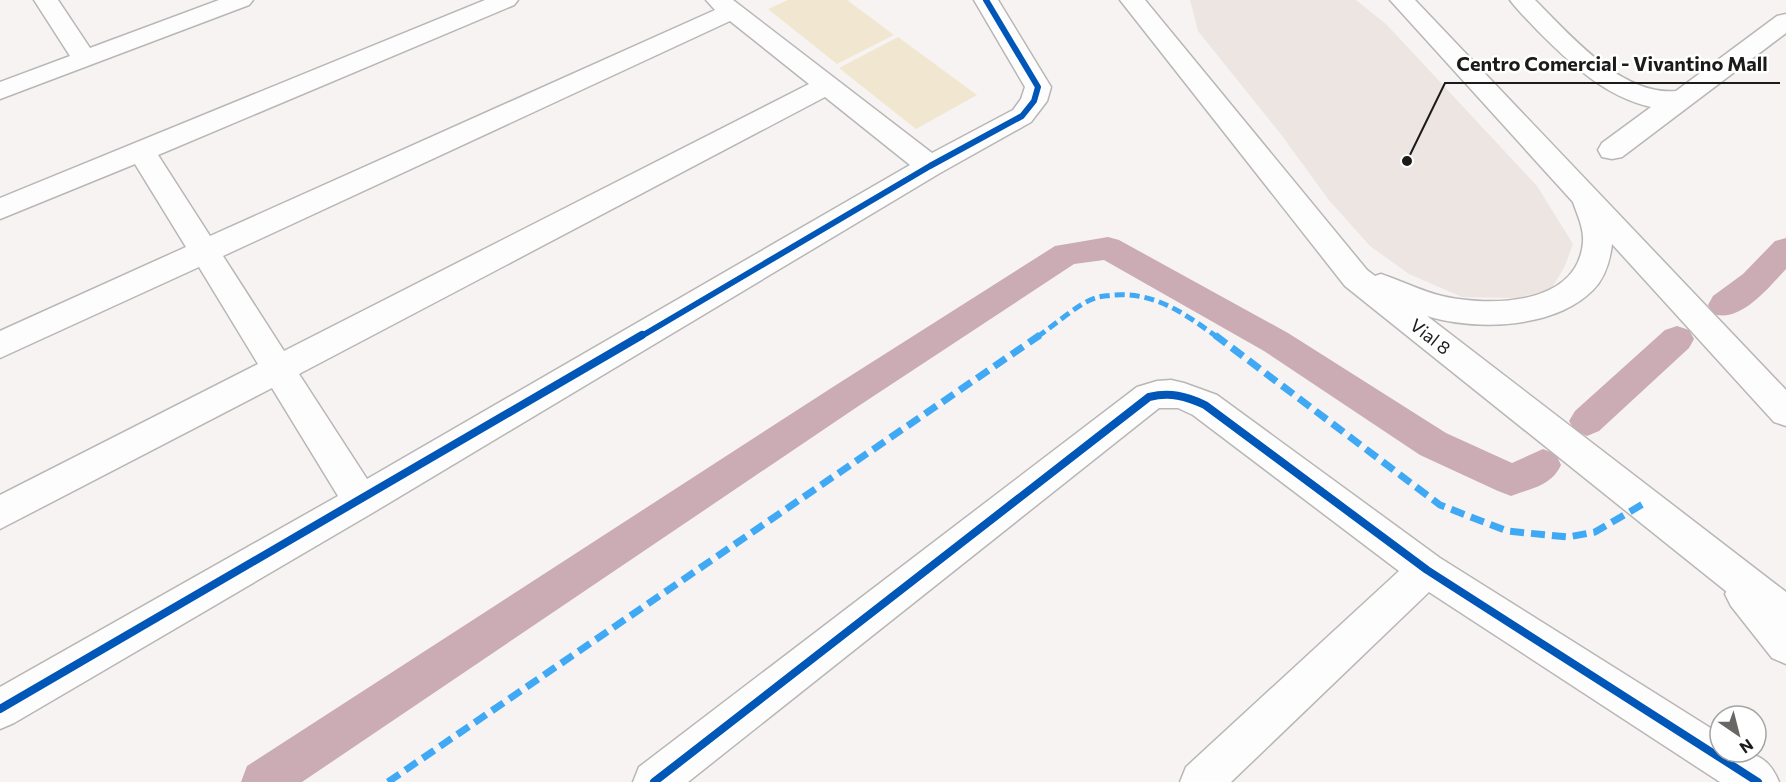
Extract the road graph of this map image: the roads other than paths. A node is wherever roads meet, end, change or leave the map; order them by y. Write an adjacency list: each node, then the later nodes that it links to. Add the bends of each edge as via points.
1 (46, 0): 10 (street)
2 (241, 0): 10 (street)
3 (506, 0): 15 (street)
4 (986, 0): 16 (street, via 1038,87 1034,101 1022,116)
5 (1132, 0): 20 (street, Vial 8)
6 (1402, 0): 17 (street)
7 (1536, 4): 13 (street, via 1600,75 1641,98)
8 (725, 5): 11 (street); 19 (street)
9 (1786, 21): 13 (street)
10 (85, 60): 12 (street)
11 (827, 85): 16 (street); 22 (street)
12 (0, 91)
13 (1675, 102): 14 (street)
14 (1612, 150)
15 (141, 152): 18 (street); 19 (street)
16 (930, 166): 24 (street)
17 (1586, 199): 20 (street, via 1598,242 1595,258 1576,287 1539,307 1490,314 1434,306 1381,286); 23 (street)
18 (0, 209)
19 (205, 253): 21 (street); 22 (street)
20 (1337, 257): 26 (street, Vial 8, via 1384,302)
21 (0, 345)
22 (279, 371): 24 (street); 25 (street)
23 (1786, 412)
24 (361, 501): 30 (street)
25 (0, 513)
26 (1716, 560): 28 (street, Vial 8); 29 (street)
27 (1427, 570): 31 (street, via 1205,405 1189,397 1164,393 1149,397); 32 (street); 33 (street)
28 (1786, 615)
29 (1786, 645)
30 (0, 709)
31 (654, 782)
32 (1201, 782)
33 (1758, 782)

